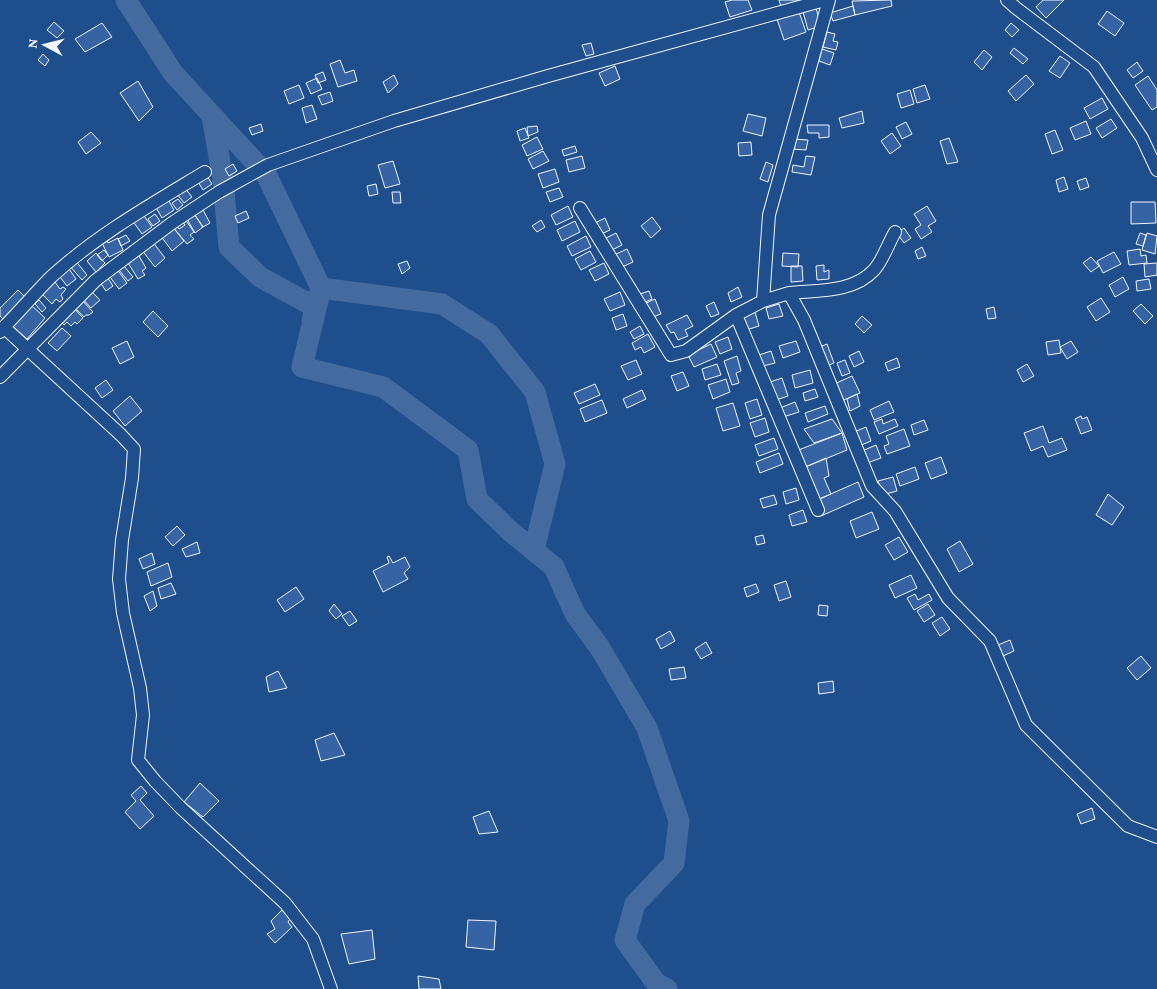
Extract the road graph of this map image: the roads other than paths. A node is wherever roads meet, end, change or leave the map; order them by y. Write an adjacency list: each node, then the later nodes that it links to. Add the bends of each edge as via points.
1 (825, 0): 12 (street, via 394,121 268,166 219,192 172,223 96,280)
2 (829, 0): 9 (street, via 769,215)
3 (1007, 0): 4 (street, via 1094,67 1142,138)
4 (1157, 170)
5 (205, 172): 11 (street, via 106,234 70,261)
6 (580, 208): 10 (street, via 671,355 686,351)
7 (895, 232): 8 (street, via 874,269 857,283)
8 (789, 293): 9 (street); 15 (street, via 804,320 872,486 895,512 948,598 990,641 1026,725 1128,826)
9 (764, 301): 10 (street)
10 (736, 315): 14 (street)
11 (1, 330): 12 (street)
12 (29, 349): 13 (street); 16 (street, via 134,449 119,579 143,715 138,760 181,808 285,903 313,939)
13 (0, 377)
14 (818, 510)
15 (1157, 836)
16 (331, 989)

